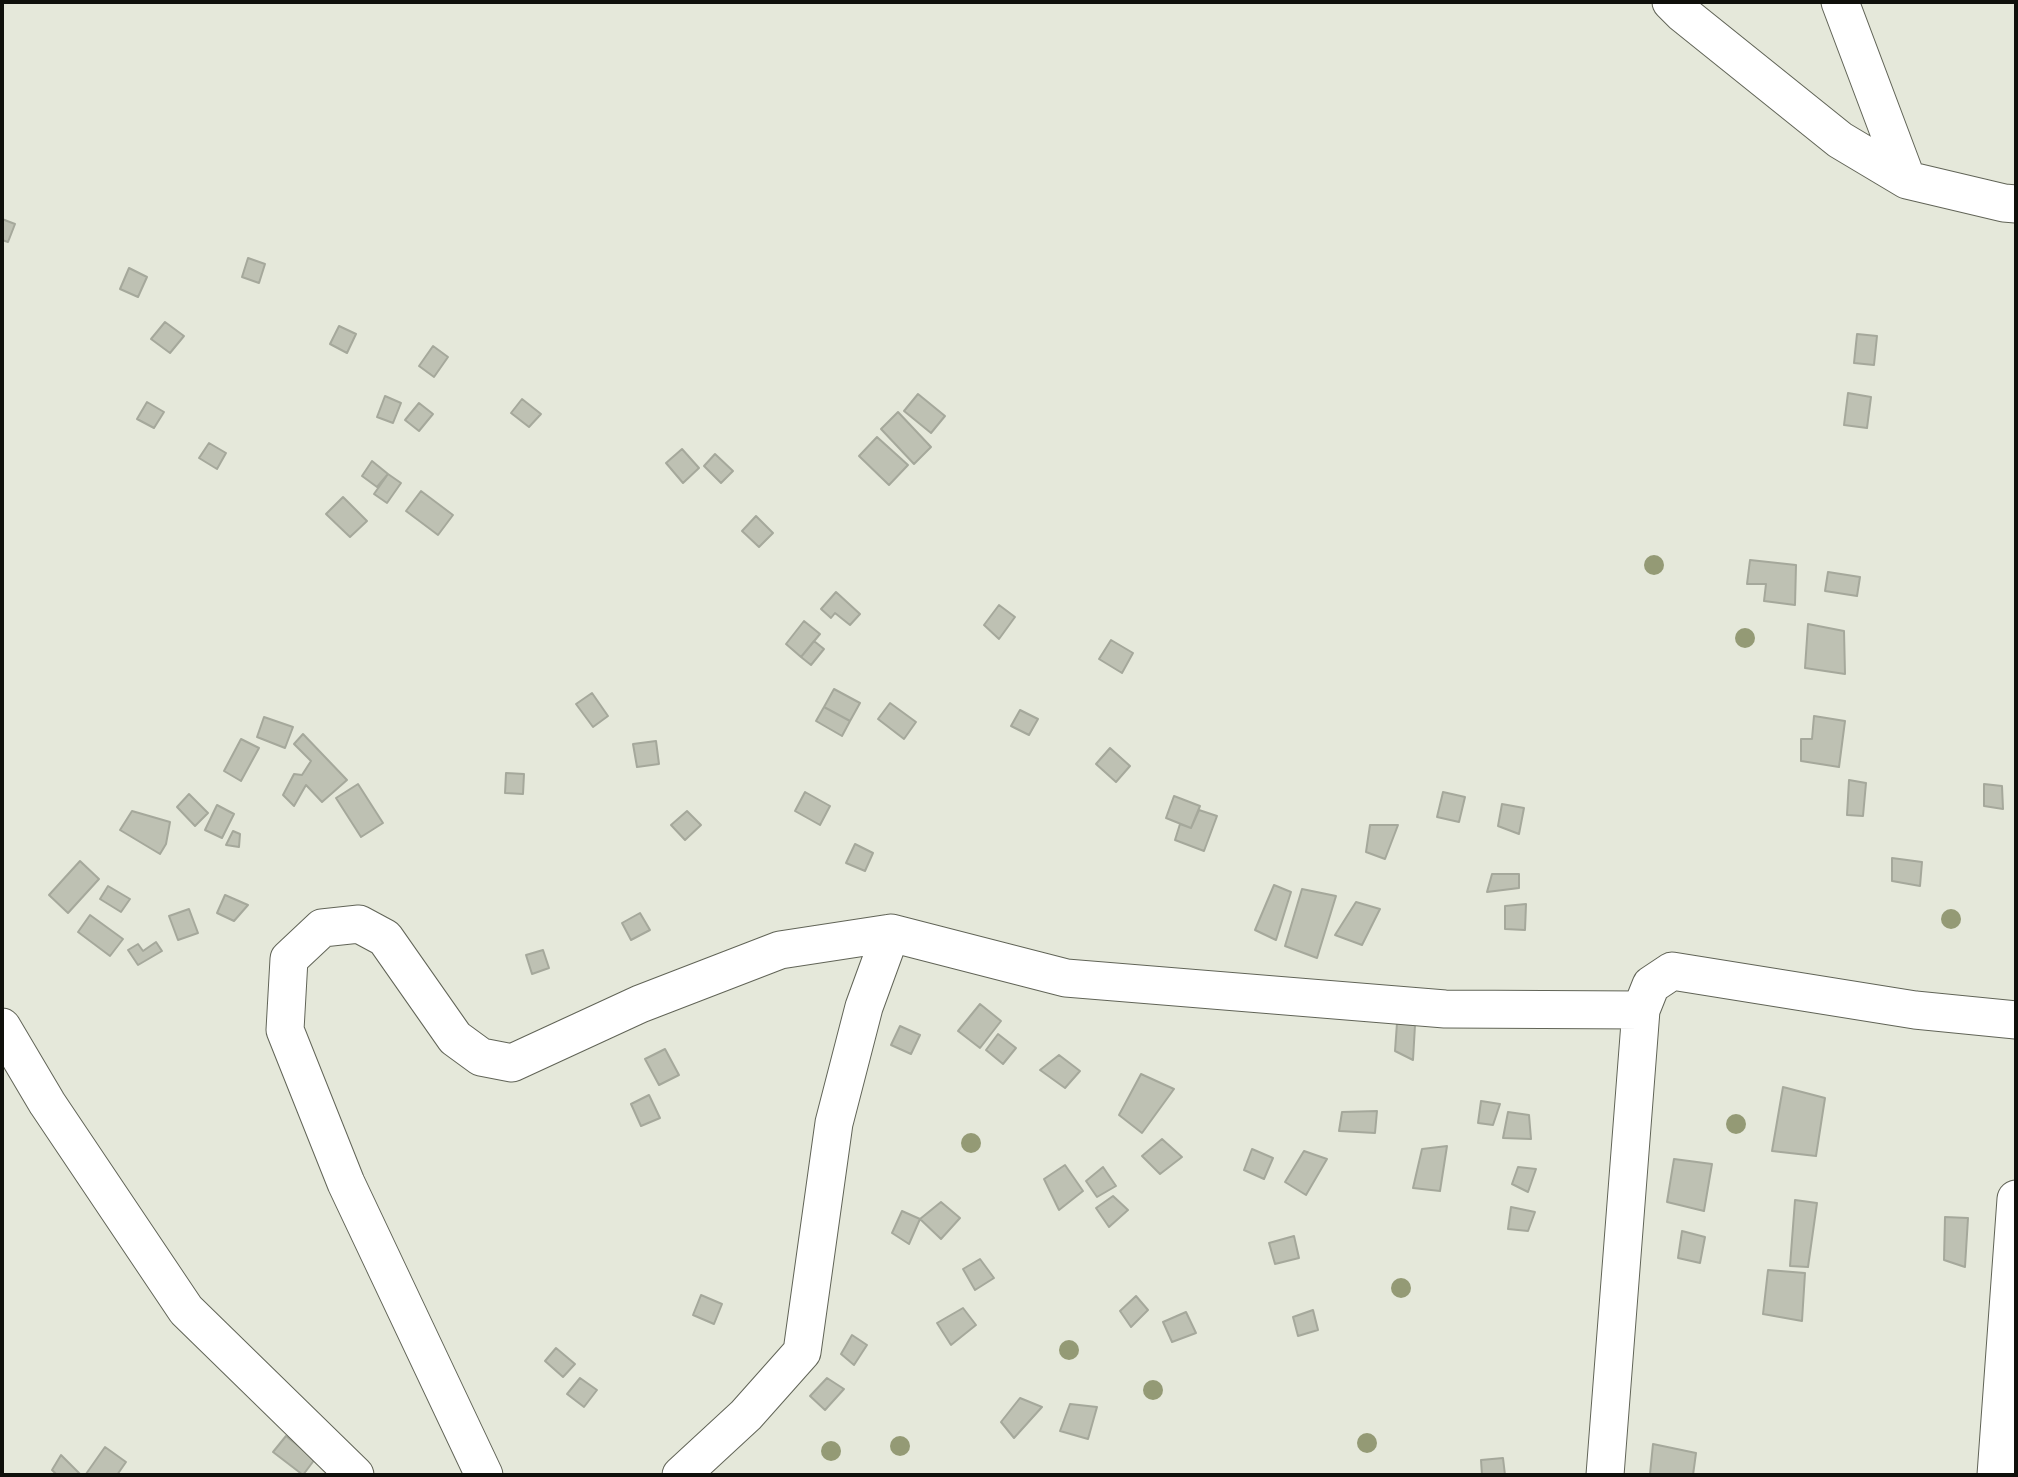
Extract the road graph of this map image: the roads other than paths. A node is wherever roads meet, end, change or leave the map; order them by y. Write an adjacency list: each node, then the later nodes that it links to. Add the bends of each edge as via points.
1 (1671, 2): 3 (street, via 1840,140)
2 (1840, 2): 3 (street)
3 (1907, 180): 4 (street)
4 (2016, 204)
5 (891, 933): 6 (street, via 1066,978 1446,1009); 11 (street, via 780,950 640,1004 512,1063 481,1057 455,1038 384,938 359,924 322,928 289,959 285,1030 346,1183); 12 (street, via 864,1007 834,1124 802,1352 746,1415)
6 (1641, 1010): 7 (street, via 1651,985 1672,971 1915,1010); 13 (street)
7 (2016, 1020)
8 (2, 1027): 10 (street, via 47,1103 186,1310)
9 (2016, 1199): 14 (street)
10 (355, 1475)
11 (484, 1475)
12 (681, 1475)
13 (1605, 1475)
14 (1996, 1475)

